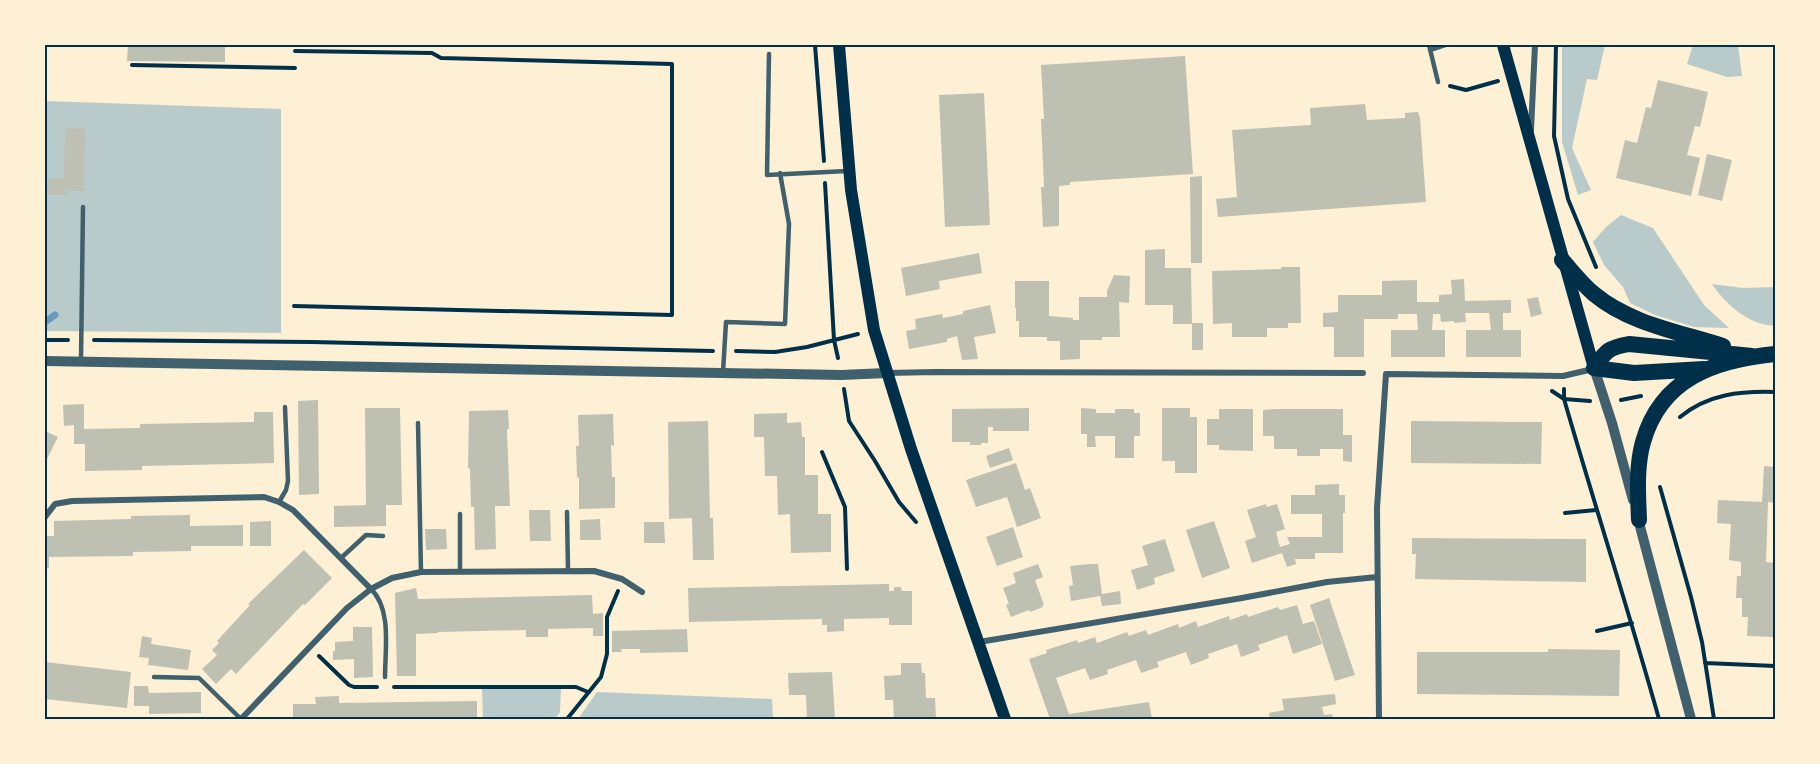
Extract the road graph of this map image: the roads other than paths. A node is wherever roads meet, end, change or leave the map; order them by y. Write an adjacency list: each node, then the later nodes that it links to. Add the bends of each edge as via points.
1 (839, 45): 9 (main road)
2 (1445, 45): 5 (lane)
3 (1503, 45): 8 (main road)
4 (1535, 45): 8 (street)
5 (1429, 47): 7 (lane)
6 (769, 54): 10 (lane, via 767,175)
7 (1438, 82)
8 (1530, 143): 12 (main road)
9 (849, 171): 10 (lane); 20 (main road, via 874,330)
10 (780, 173): 19 (lane, via 789,224 785,324 726,322)
11 (83, 207): 16 (lane)
12 (1562, 260): 14 (highway, via 1592,293 1621,312); 17 (main road)
13 (1775, 354): 14 (highway)
14 (1752, 356): 17 (highway, via 1629,344 1614,346); 18 (highway)
15 (45, 361): 16 (street)
16 (81, 361): 19 (street)
17 (1594, 368): 18 (highway, via 1634,373); 28 (street); 34 (street, via 1563,376 1386,374 1377,508)
18 (1704, 369): 28 (highway, via 1677,387 1651,420 1641,451)
19 (723, 373): 20 (street)
20 (887, 373): 21 (street); 37 (main road)
21 (1363, 373)
22 (285, 407): 24 (lane, via 288,481)
23 (418, 423): 31 (lane)
24 (279, 502): 27 (street, via 264,497 72,501 55,504); 30 (street, via 293,510)
25 (567, 512): 33 (lane)
26 (460, 514): 32 (lane)
27 (45, 518)
28 (1639, 520): 43 (street)
29 (383, 536): 30 (lane, via 366,535)
30 (341, 558): 35 (street)
31 (422, 572): 32 (street); 35 (street, via 392,578)
32 (460, 572): 33 (street)
33 (568, 572): 36 (street, via 594,571 622,579)
34 (1377, 577): 37 (street); 42 (street)
35 (371, 589): 39 (lane, via 383,608); 40 (street, via 347,608)
36 (642, 592)
37 (979, 642): 41 (main road)
38 (154, 676): 40 (lane, via 199,678)
39 (385, 677)
40 (241, 719)
41 (1005, 719)
42 (1379, 719)
43 (1691, 719)

